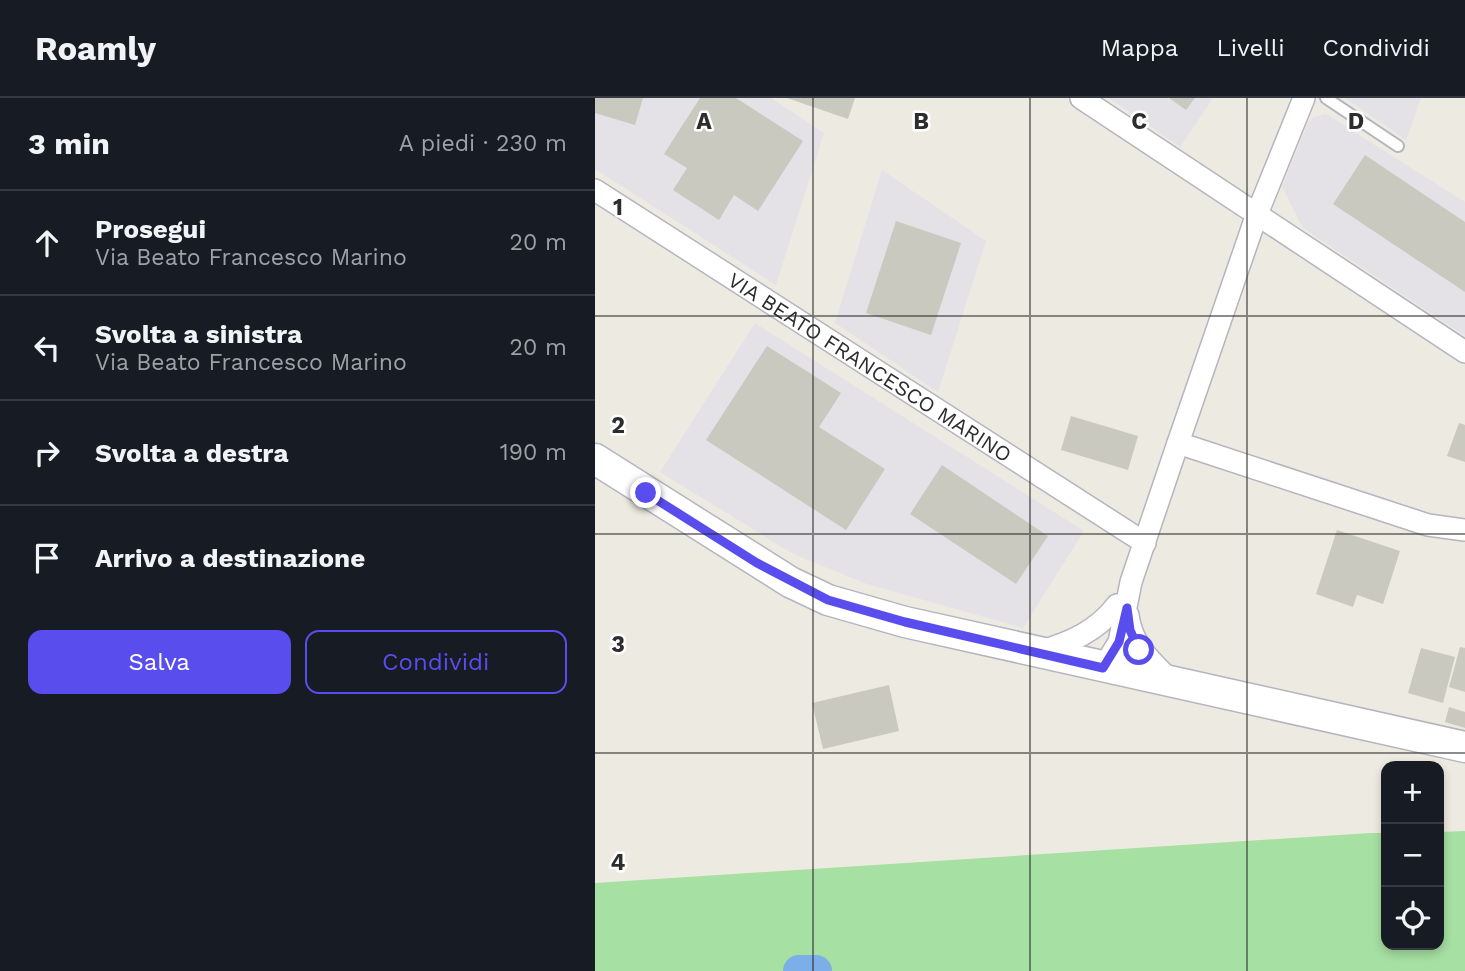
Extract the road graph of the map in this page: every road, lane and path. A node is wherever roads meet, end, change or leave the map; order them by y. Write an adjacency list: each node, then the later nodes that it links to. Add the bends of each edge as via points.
1 (1081, 98): 6 (street)
2 (1304, 98): 6 (street)
3 (1326, 98): 4 (lane)
4 (1398, 146)
5 (595, 190): 11 (street, VIA BEATO FRANCESCO MARINO)
6 (1257, 215): 7 (street); 8 (street)
7 (1465, 352)
8 (1178, 443): 10 (street, via 1428,525); 11 (street)
9 (595, 459): 13 (main road, via 757,563 828,600)
10 (1465, 530)
11 (1145, 543): 12 (street)
12 (1122, 607): 13 (street, via 1074,641); 14 (street, via 1119,642); 15 (street, via 1139,650)
13 (1037, 653): 14 (main road)
14 (1103, 668): 15 (main road)
15 (1173, 684): 16 (main road)
16 (1465, 747)

